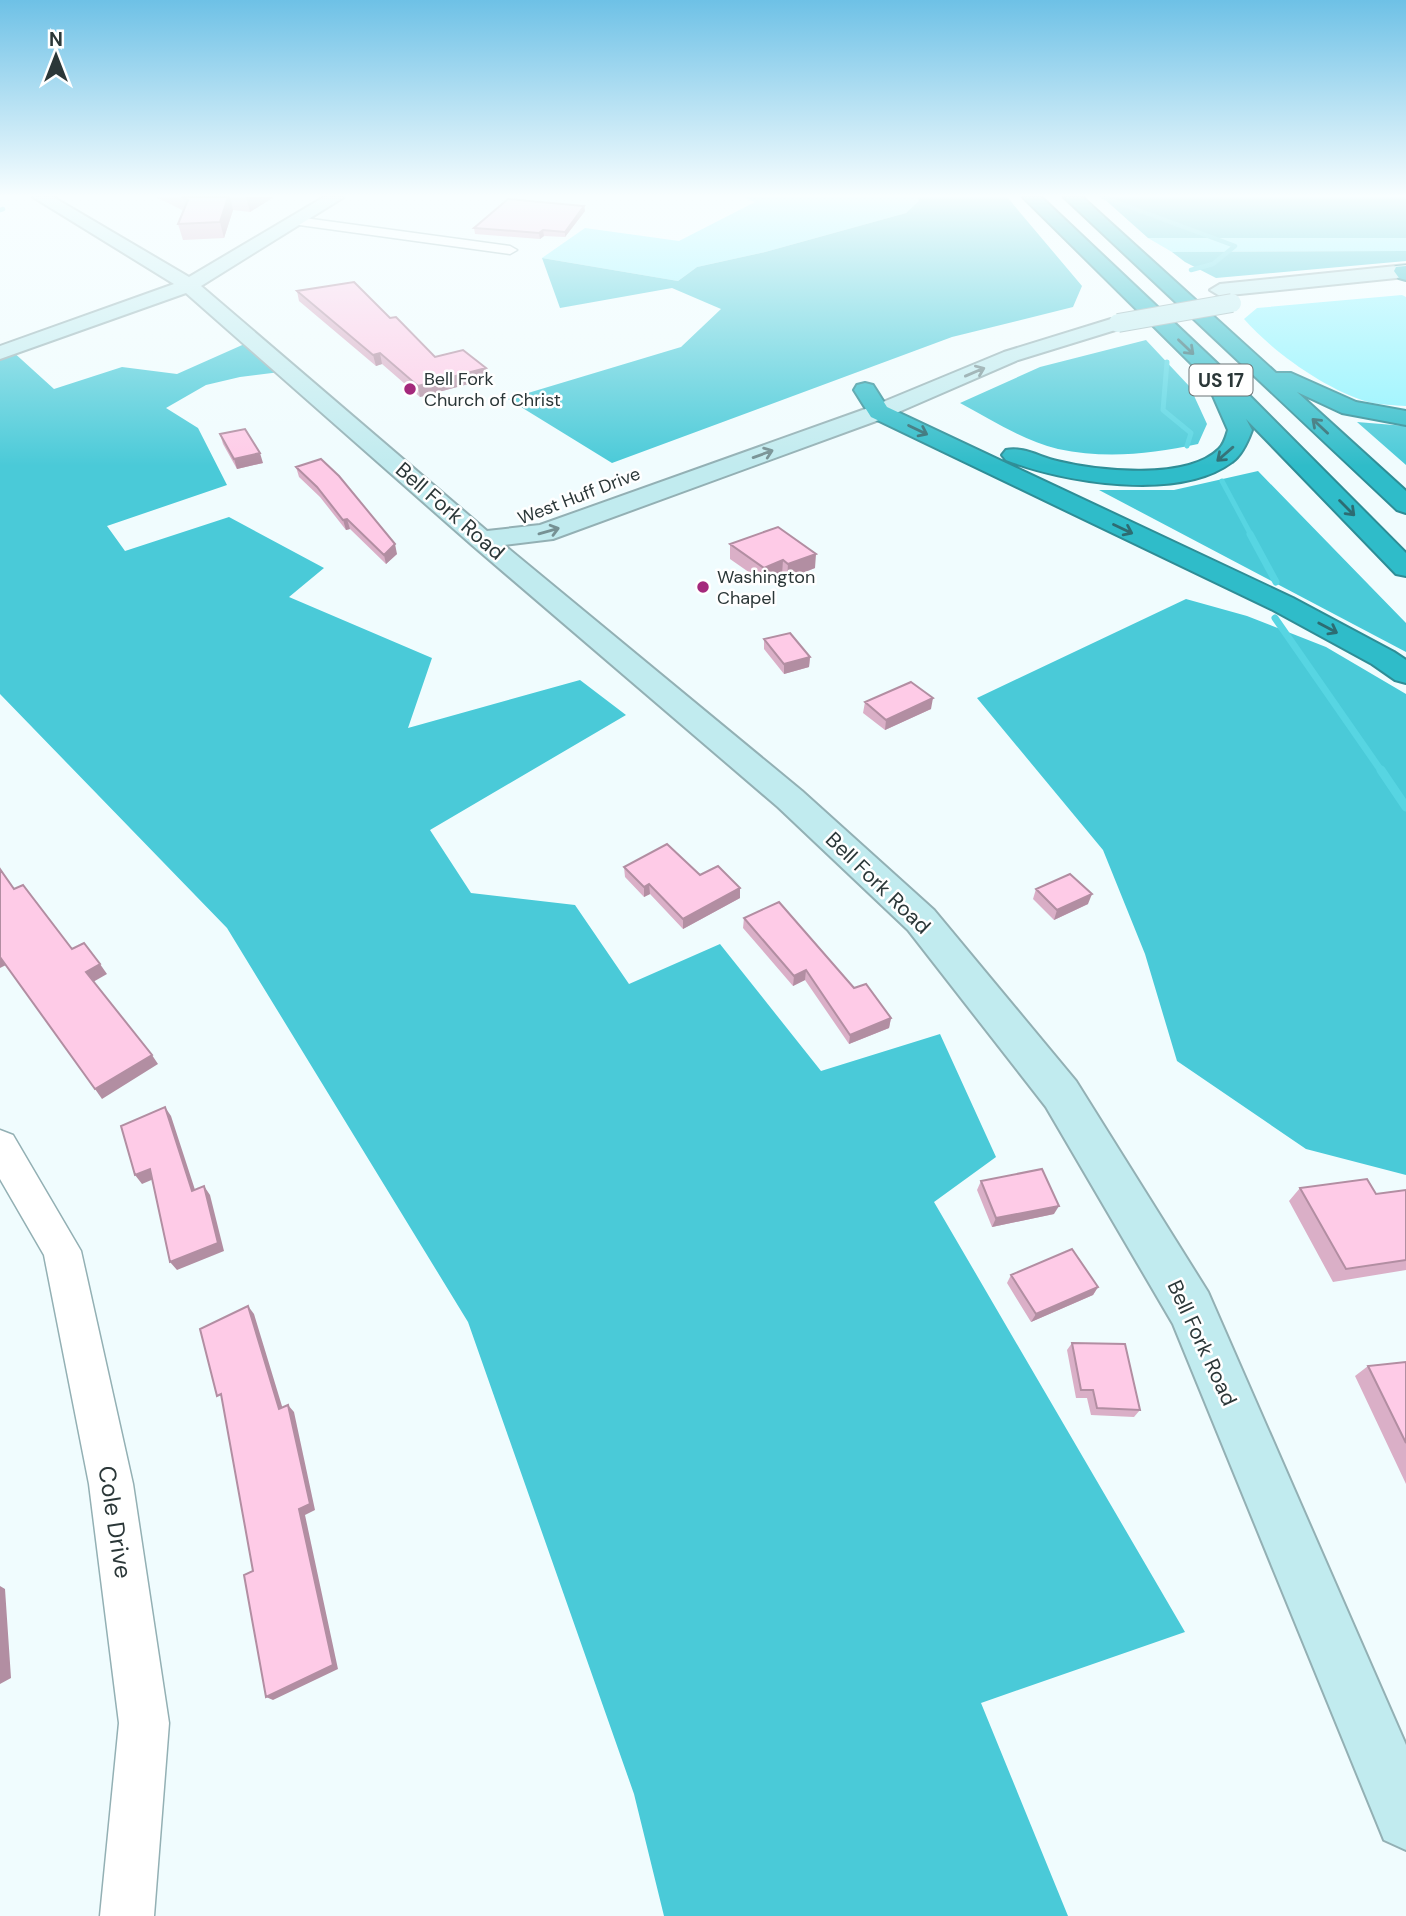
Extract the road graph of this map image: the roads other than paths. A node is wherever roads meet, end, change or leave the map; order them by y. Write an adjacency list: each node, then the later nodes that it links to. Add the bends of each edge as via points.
1 (185, 286): 8 (main road)
2 (191, 286): 18 (main road, Bell Fork Road)
3 (1124, 286): 10 (highway, US 17, one-way to 10)
4 (1169, 286): 9 (highway, US 17)
5 (1304, 286): 6 (main road, bridge)
6 (1112, 317): 7 (main road, via 1010,335); 14 (main road, one-way to 6)
7 (965, 352)
8 (0, 353)
9 (1248, 360): 15 (highway, via 1350,408); 16 (highway, US 17, one-way to 9)
10 (1213, 372): 14 (highway, one-way to 14, via 1240,430 1234,447 1222,459 1174,475 1122,477 1065,471 1019,457); 19 (highway, US 17, one-way to 19)
11 (891, 380): 13 (main road, West Huff Drive)
12 (839, 400): 13 (main road, West Huff Drive)
13 (872, 401): 14 (highway); 18 (main road, West Huff Drive, one-way to 13, via 544,533); 20 (highway, one-way to 20, via 1283,604)
14 (906, 401)
15 (1406, 418)
16 (1406, 506)
17 (529, 513): 18 (main road, West Huff Drive)
18 (481, 539): 22 (main road, Bell Fork Road, via 790,799 921,920 1062,1094 1191,1309)
19 (1406, 568)
20 (1406, 674)
21 (0, 1146): 23 (street, Cole Drive, via 62,1251 111,1484 144,1723)
22 (1406, 1818)
23 (127, 1916)

